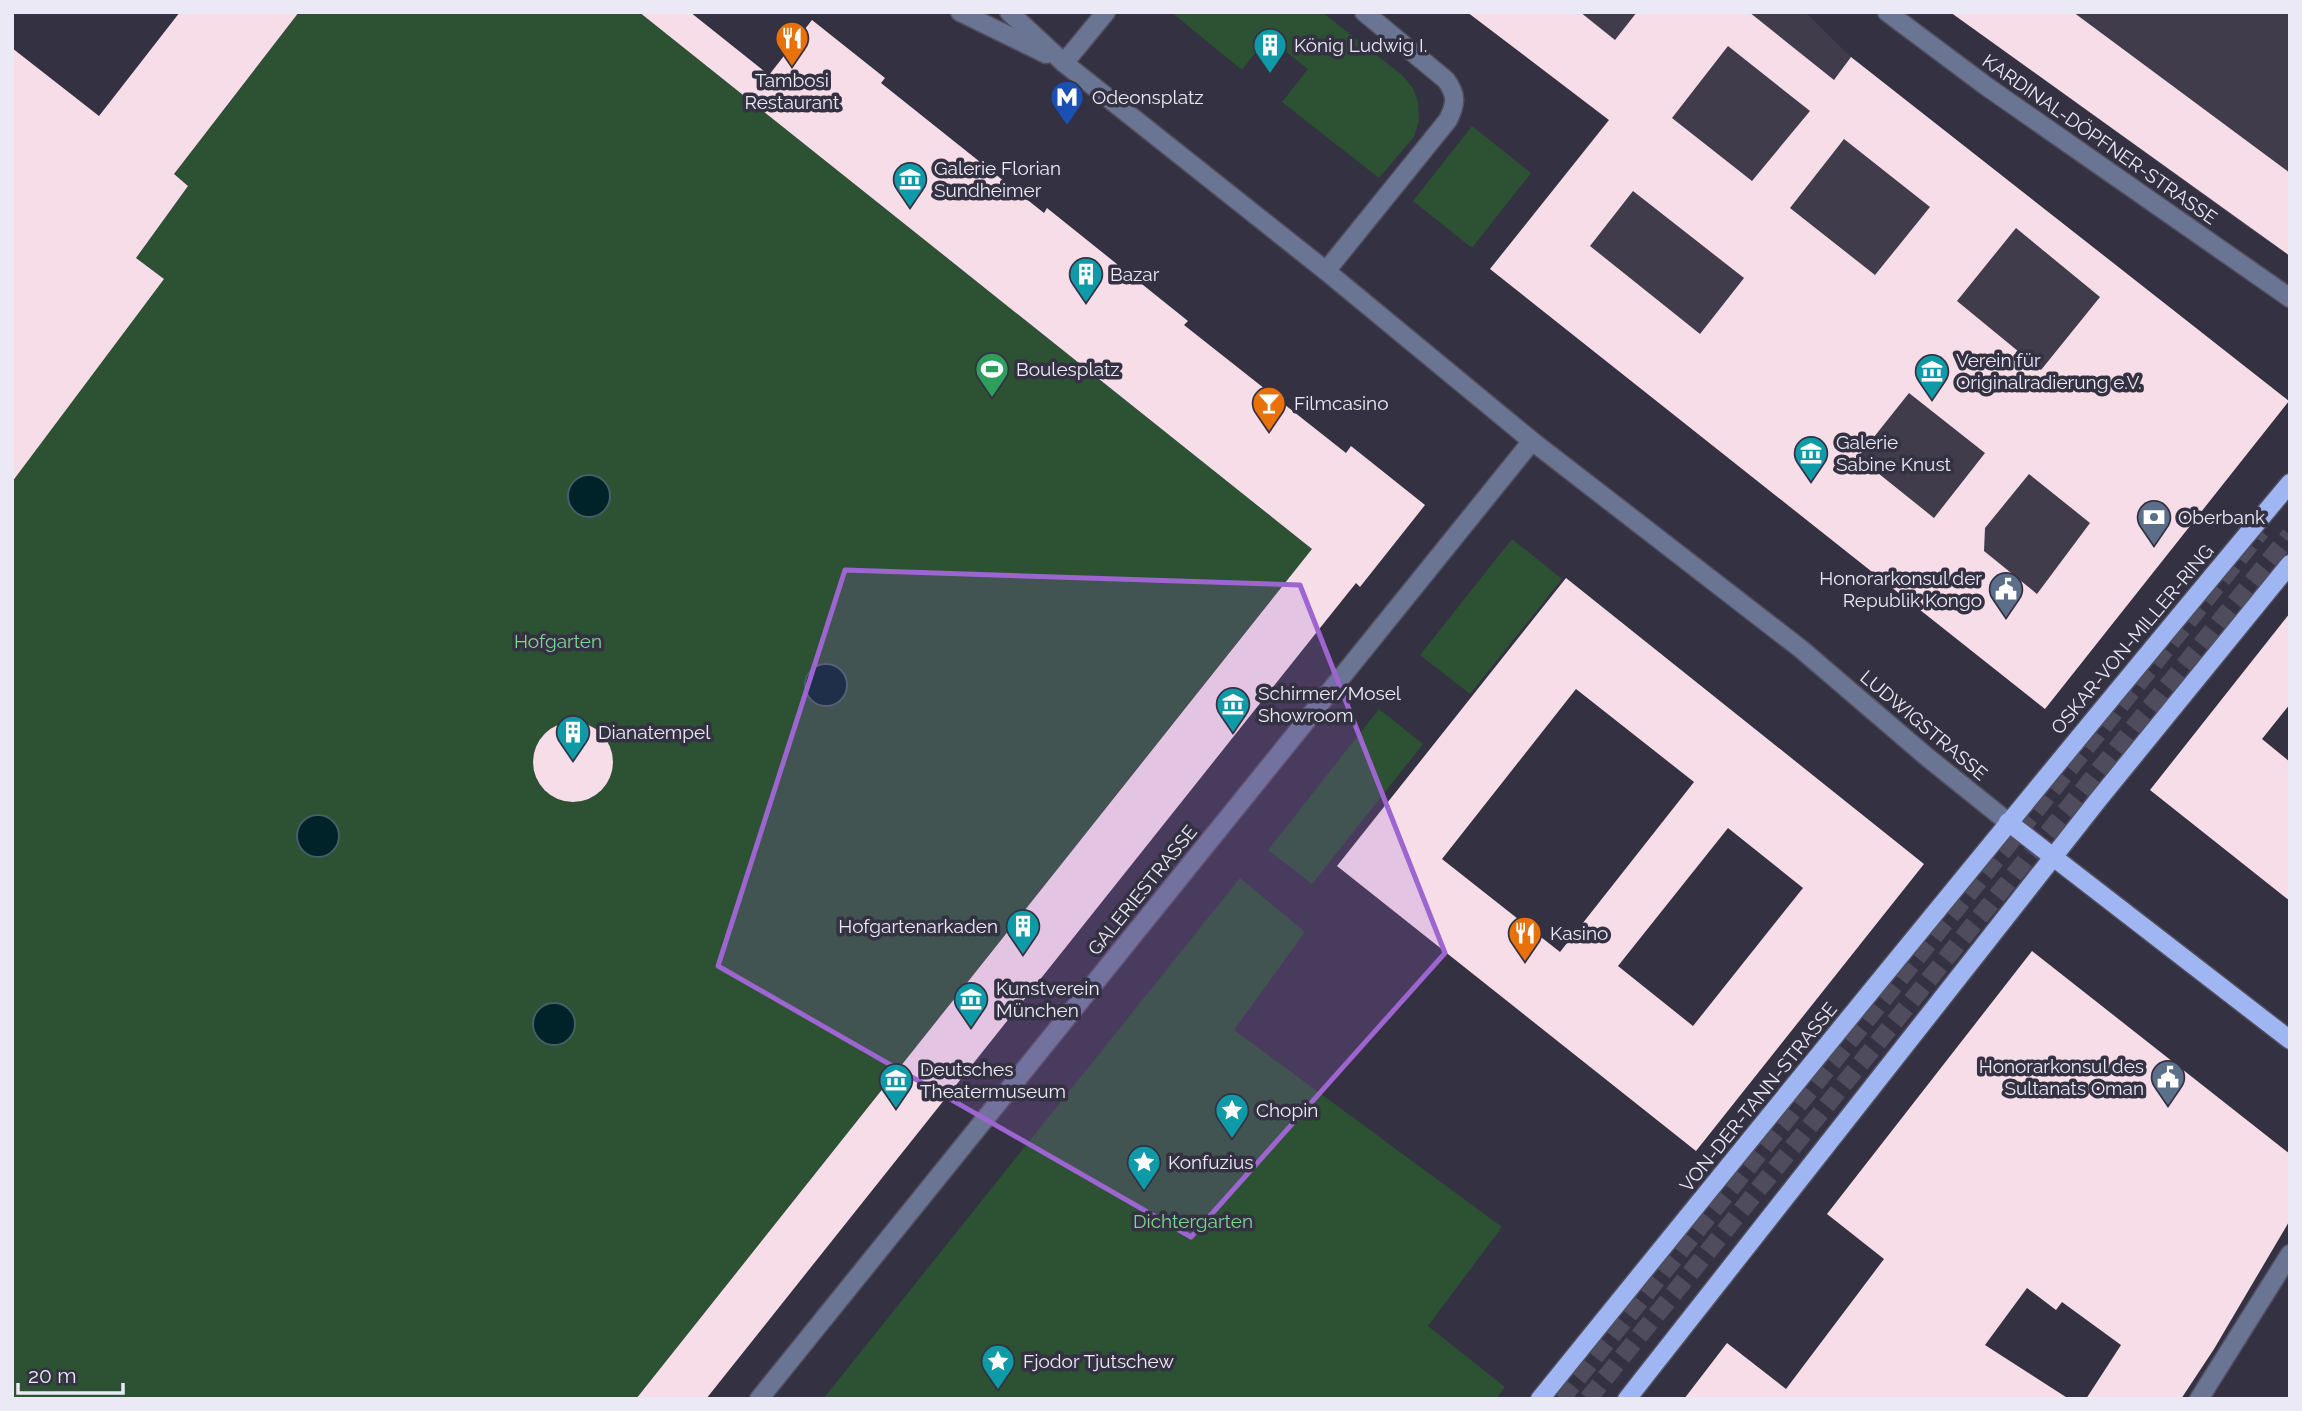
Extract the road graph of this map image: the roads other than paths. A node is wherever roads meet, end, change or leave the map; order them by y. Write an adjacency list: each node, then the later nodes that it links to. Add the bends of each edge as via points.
1 (960, 12): 6 (street)
2 (1009, 12): 6 (street)
3 (1106, 12): 6 (street)
4 (1364, 12): 7 (street, via 1446,80 1455,99 1448,120)
5 (1887, 12): 8 (street, KARDINAL-DÖPFNER-STRASSE)
6 (1064, 63): 7 (street)
7 (1326, 271): 9 (street)
8 (2290, 298)
9 (1532, 441): 12 (street, LUDWIGSTRASSE, via 1801,649); 16 (street, GALERIESTRASSE)
10 (2290, 482): 12 (main road, OSKAR-VON-MILLER-RING)
11 (2290, 564): 13 (main road)
12 (2008, 822): 13 (main road, LUDWIGSTRASSE); 17 (main road, VON-DER-TANN-STRASSE)
13 (2053, 857): 14 (main road, LUDWIGSTRASSE); 18 (main road)
14 (2290, 1040)
15 (2290, 1254): 19 (street)
16 (760, 1399)
17 (1539, 1399)
18 (1627, 1399)
19 (2199, 1399)

